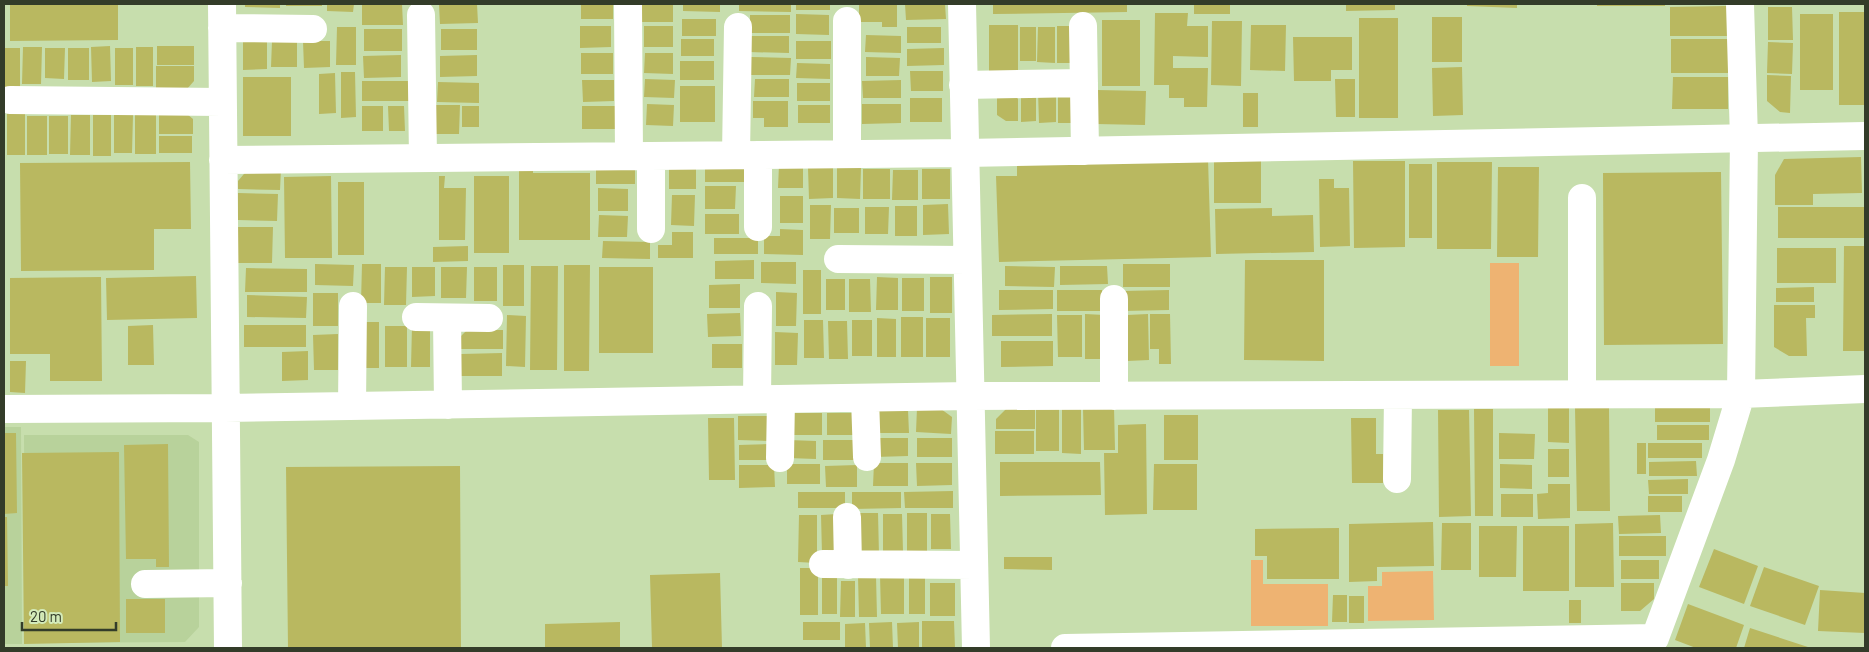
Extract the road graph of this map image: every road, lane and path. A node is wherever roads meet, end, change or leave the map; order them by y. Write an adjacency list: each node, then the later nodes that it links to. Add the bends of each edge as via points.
1 (628, 4): 20 (street)
2 (962, 4): 11 (street)
3 (1740, 4): 15 (street)
4 (421, 15): 21 (street)
5 (222, 16): 9 (street); 13 (street)
6 (847, 21): 18 (street)
7 (1083, 26): 10 (street)
8 (738, 27): 19 (street)
9 (313, 29)
10 (1084, 83): 11 (street); 16 (street)
11 (963, 85): 17 (street)
12 (10, 100): 13 (street)
13 (222, 102): 22 (street)
14 (1865, 136): 15 (street)
15 (1744, 139): 16 (street); 36 (street)
16 (1086, 151): 17 (street)
17 (965, 153): 18 (street); 27 (street)
18 (847, 154): 19 (street)
19 (747, 155): 20 (street); 24 (street)
20 (640, 156): 21 (street); 25 (street)
21 (423, 158): 22 (street)
22 (223, 160): 44 (street)
23 (1582, 198): 35 (street)
24 (758, 227)
25 (651, 229)
26 (838, 260): 27 (street)
27 (967, 260): 38 (street)
28 (1114, 299): 39 (street)
29 (353, 306): 43 (street)
30 (758, 306): 41 (street)
31 (416, 317): 32 (street)
32 (447, 318): 33 (street); 42 (street)
33 (489, 318)
34 (1865, 389): 36 (street)
35 (1582, 394): 36 (street); 37 (street)
36 (1740, 394): 53 (street, via 1721,460)
37 (1398, 395): 39 (street); 48 (street)
38 (970, 396): 39 (street); 40 (street); 50 (street)
39 (1114, 396)
40 (865, 398): 41 (street); 46 (street)
41 (769, 400): 42 (street); 47 (street)
42 (448, 405): 43 (street)
43 (352, 406): 44 (street)
44 (225, 408): 45 (street); 51 (street)
45 (4, 409)
46 (867, 457)
47 (780, 458)
48 (1397, 478)
49 (847, 516): 50 (street, via 836,565)
50 (974, 566): 55 (street)
51 (228, 583): 52 (street); 54 (street)
52 (144, 584)
53 (1652, 643): 56 (street)
54 (228, 648)
55 (976, 648)
56 (1065, 648)

